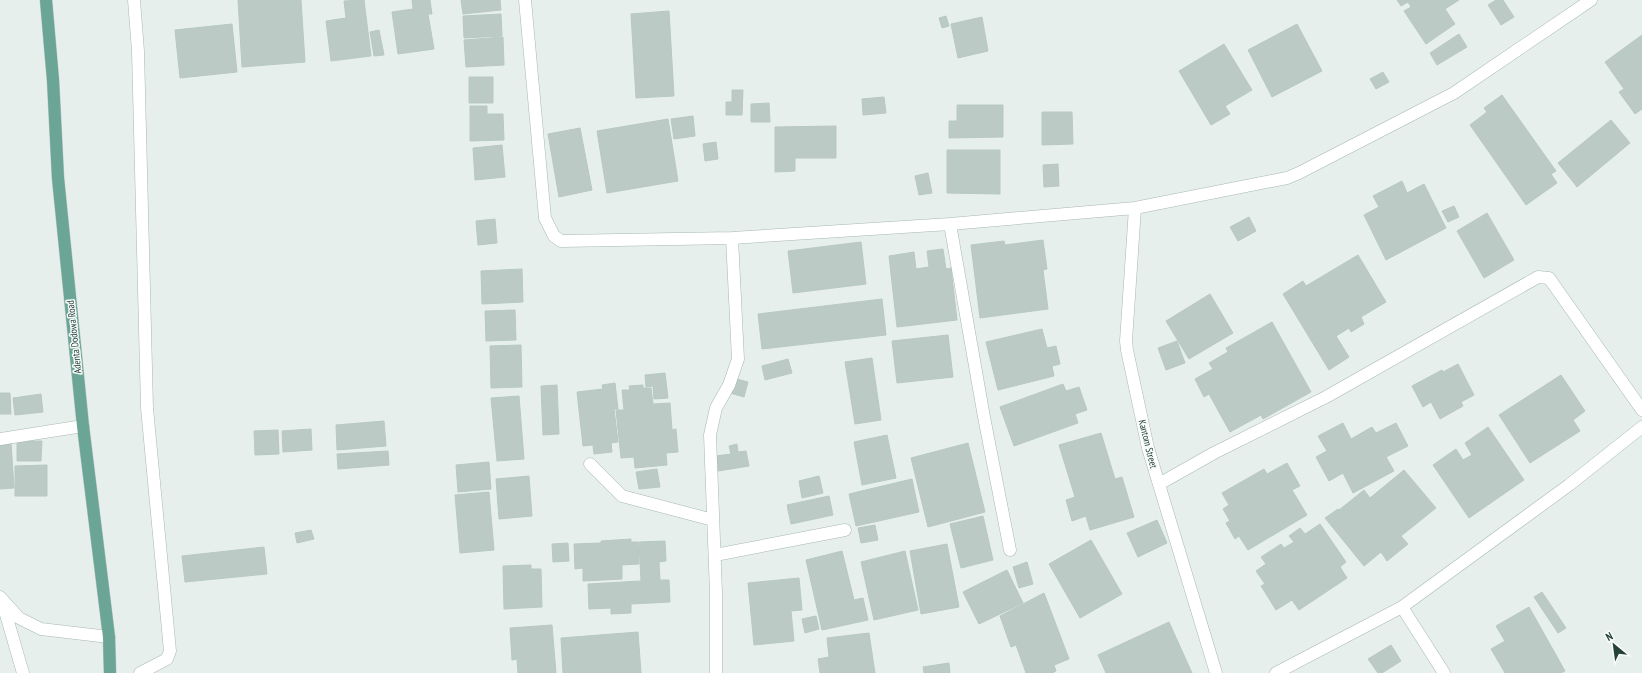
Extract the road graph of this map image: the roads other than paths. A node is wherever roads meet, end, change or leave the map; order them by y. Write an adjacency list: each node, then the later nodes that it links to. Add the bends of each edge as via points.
1 (46, 0): 9 (main road, Adenta Dodowa Road, via 58,178)
2 (134, 0): 23 (street, via 138,51 147,408 170,651 167,659)
3 (525, 0): 7 (street, via 545,218 554,236 561,241)
4 (1591, 0): 5 (street, via 1454,92 1299,173 1287,178)
5 (1135, 208): 6 (street); 13 (street, Kantom Street, via 1126,341 1148,448)
6 (950, 224): 7 (street); 16 (street)
7 (732, 238): 14 (street, via 738,359 730,385 716,408 710,435)
8 (1642, 410): 13 (street, via 1549,278 1538,277 1326,397 1214,453)
9 (83, 426): 11 (street); 20 (main road, Adenta Dodowa Road)
10 (1642, 427): 19 (street, via 1569,486)
11 (0, 439)
12 (590, 464): 14 (street, via 622,496)
13 (1159, 484): 25 (street, Kantom Street)
14 (713, 520): 17 (street)
15 (845, 530): 17 (street)
16 (1010, 550)
17 (715, 555): 24 (street)
18 (0, 597): 20 (street, via 18,618 41,629); 21 (street)
19 (1402, 608): 26 (street); 27 (street)
20 (108, 637): 22 (main road, Adenta Dodowa Road)
21 (23, 673)
22 (110, 673)
23 (140, 673)
24 (716, 673)
25 (1216, 673)
26 (1276, 673)
27 (1444, 673)

